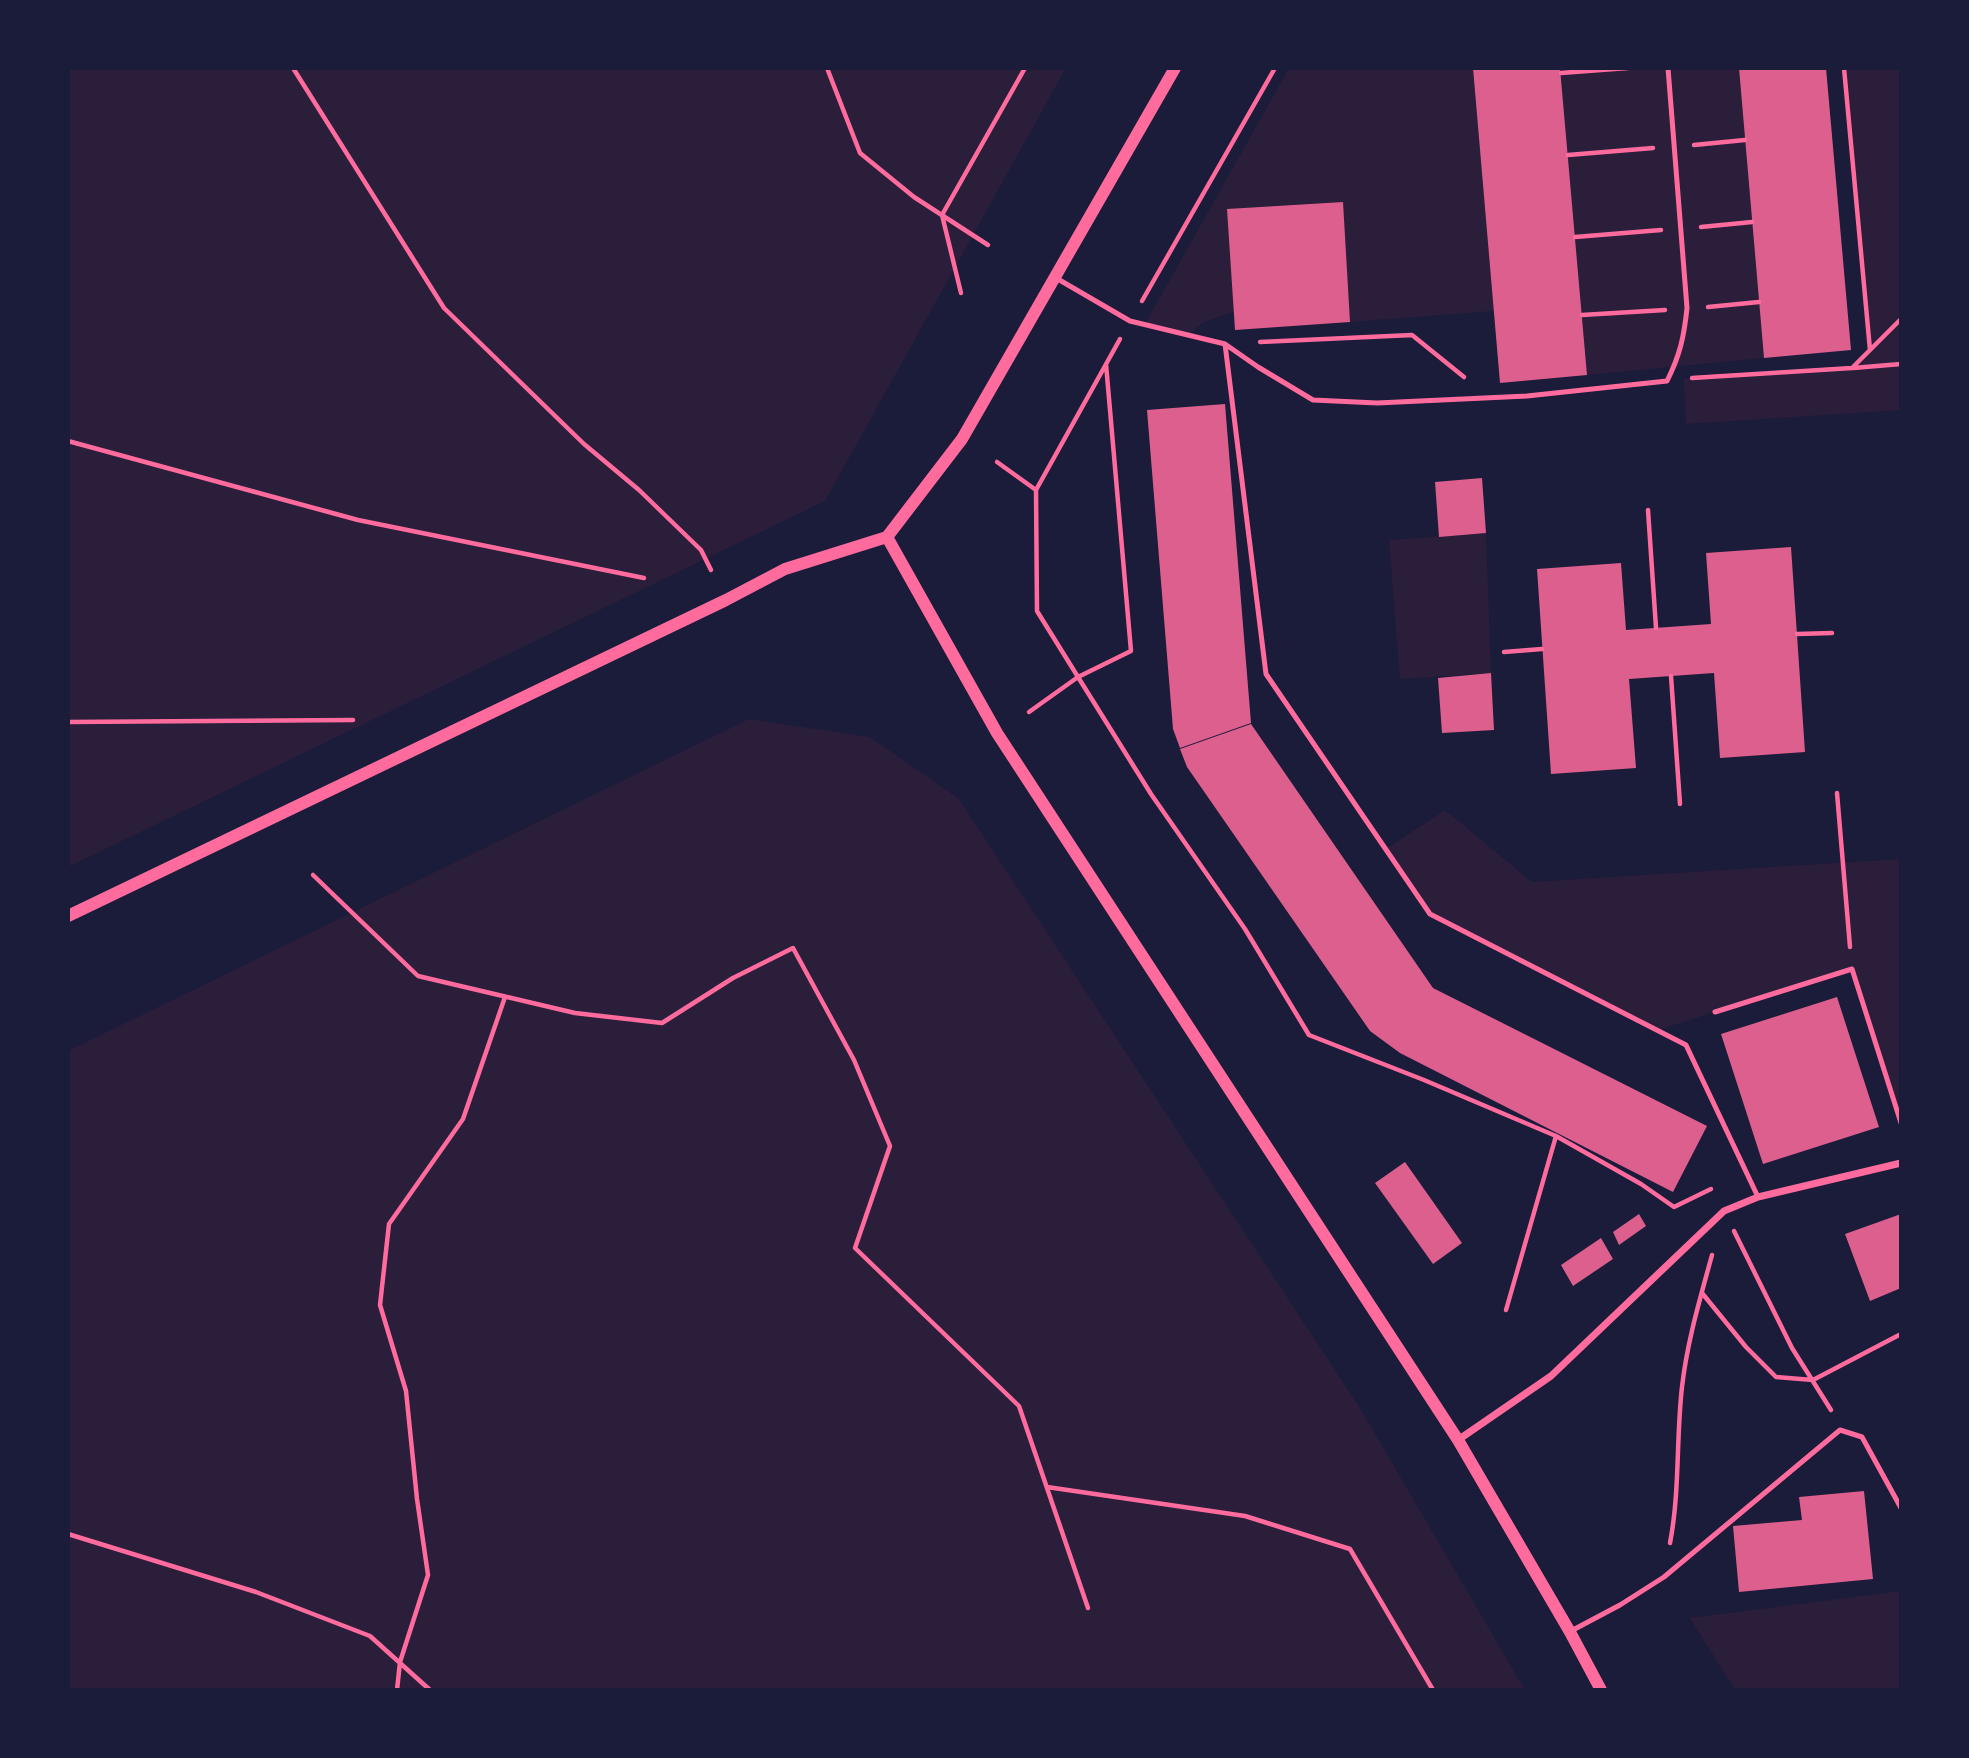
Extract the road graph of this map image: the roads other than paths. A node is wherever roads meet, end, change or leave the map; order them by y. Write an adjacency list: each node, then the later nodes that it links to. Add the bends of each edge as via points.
1 (1175, 68): 3 (street)
2 (1668, 68): 4 (lane, via 1687,309 1684,337 1667,381 1489,398 1377,403 1313,400)
3 (1055, 278): 4 (lane, via 1130,321); 5 (street, via 962,439)
4 (1225, 344): 10 (lane, via 1266,674 1430,914 1686,1045)
5 (887, 537): 6 (street, via 785,569); 11 (street, via 997,733)
6 (68, 916)
7 (1715, 1012): 8 (lane, via 1852,969)
8 (1901, 1123)
9 (1901, 1163): 10 (street)
10 (1758, 1197): 11 (street, via 1724,1211 1550,1376)
11 (1458, 1440): 13 (street)
12 (1901, 1508): 13 (lane, via 1862,1437 1840,1430 1664,1577)
13 (1570, 1632): 14 (street)
14 (1601, 1690)

